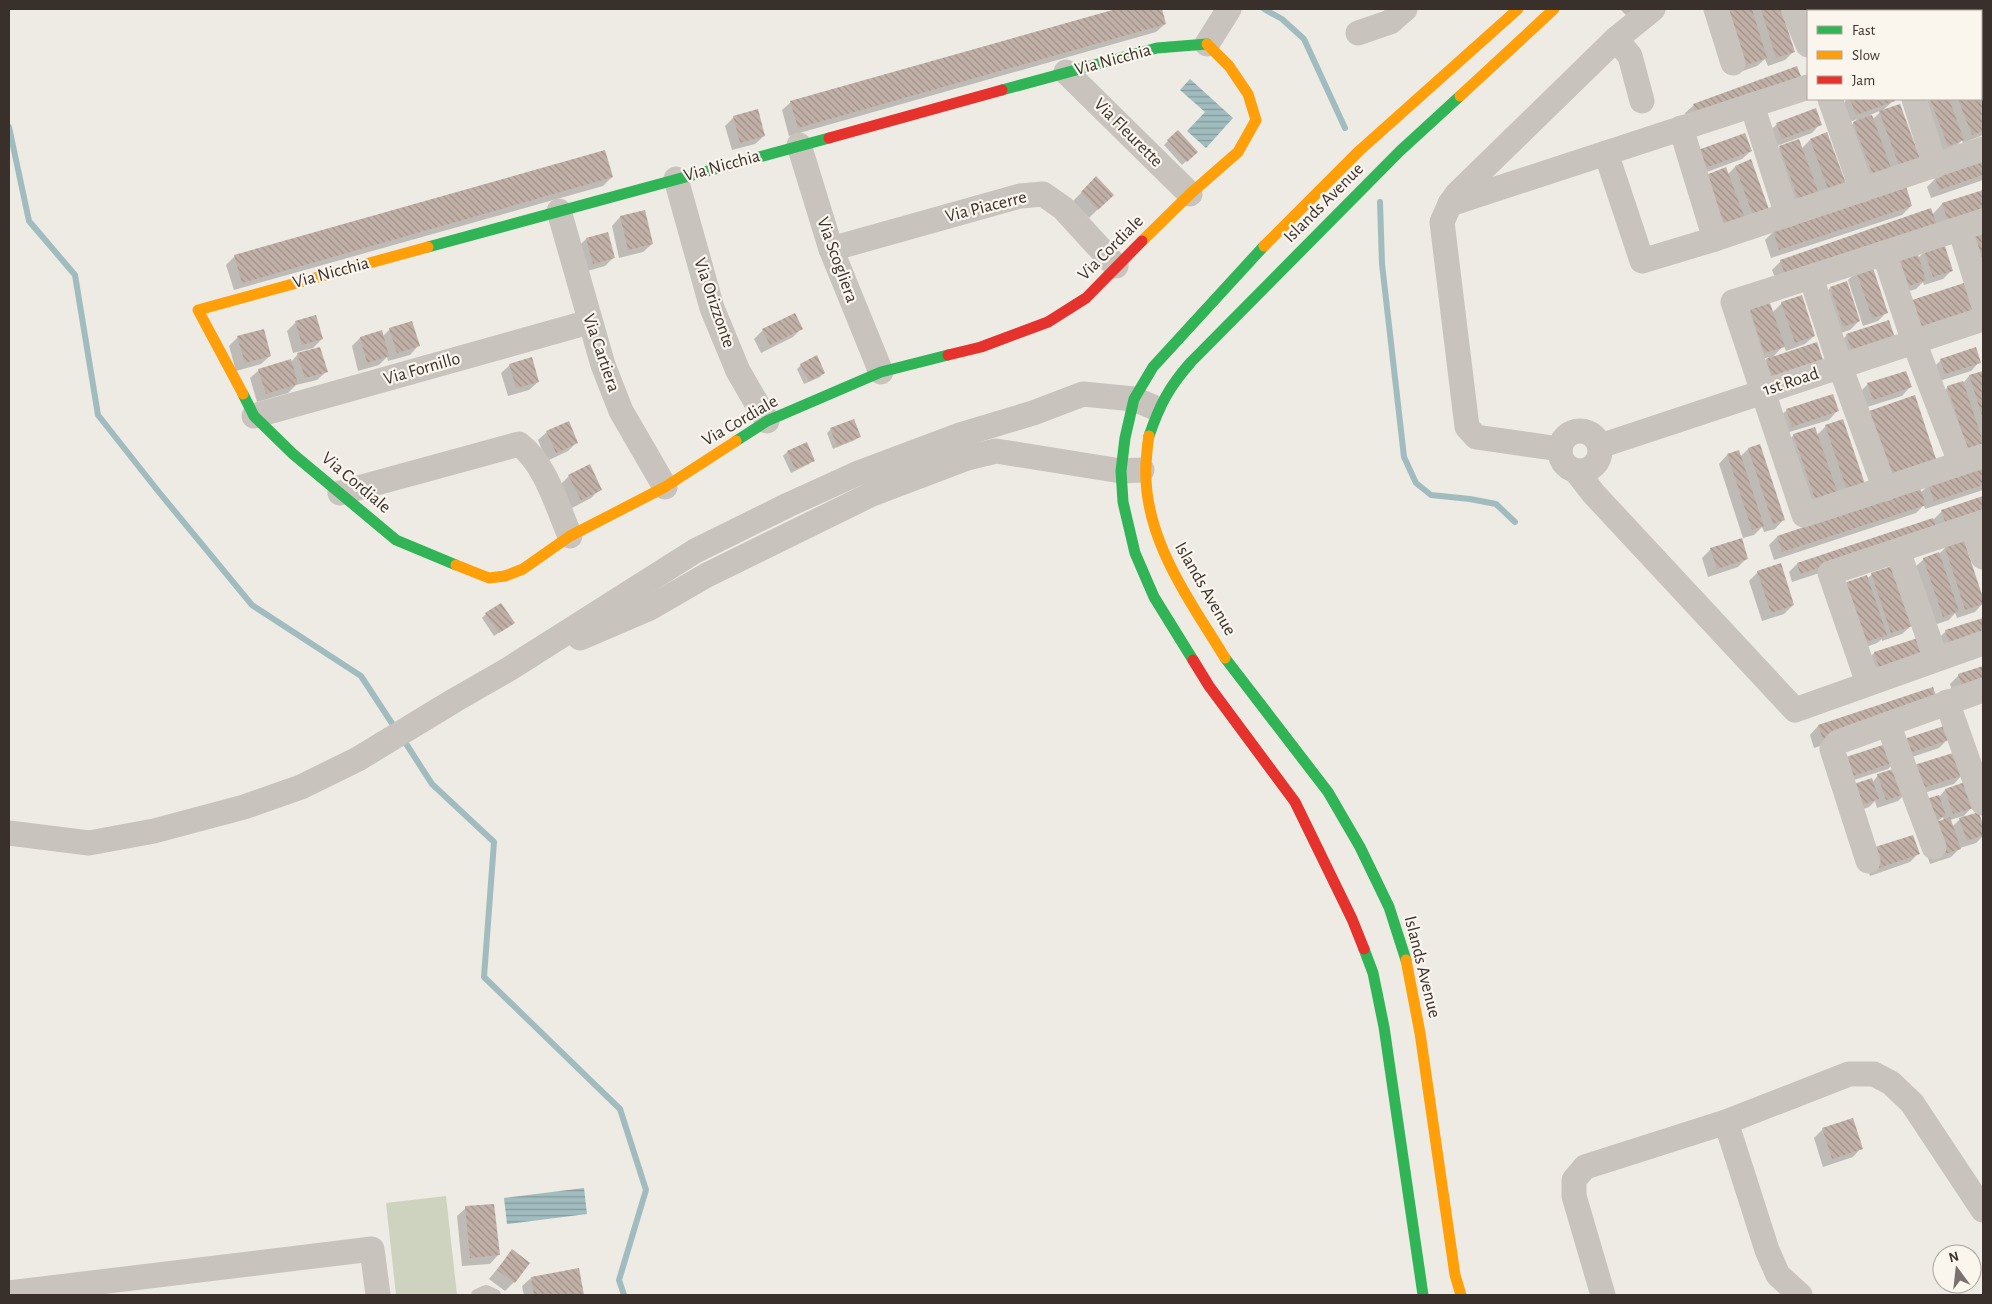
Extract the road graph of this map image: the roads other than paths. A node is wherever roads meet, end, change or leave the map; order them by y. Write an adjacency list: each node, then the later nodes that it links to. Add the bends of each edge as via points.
1 (1229, 9): 11 (street)
2 (1405, 9): 8 (street, via 1390,22)
3 (1518, 9): 44 (street, Islands Avenue, via 1359,151 1253,256 1152,367)
4 (1554, 9): 45 (street, Islands Avenue, via 1400,151 1211,342 1174,383)
5 (1653, 9): 9 (street)
6 (1716, 9): 12 (street)
7 (1793, 9): 10 (street)
8 (1358, 33)
9 (1616, 39): 17 (street, via 1630,56); 27 (street)
10 (1807, 43)
11 (1207, 44): 13 (street, Via Nicchia, via 1157,48); 26 (street, Via Cordiale, via 1229,66 1248,94 1256,120 1238,152)
12 (1733, 63)
13 (1066, 72): 20 (street, Via Nicchia); 26 (street, Via Fleurette)
14 (1807, 87): 18 (street)
15 (1830, 100): 25 (street)
16 (1914, 100): 23 (street)
17 (1642, 101)
18 (1752, 105): 19 (street); 29 (street)
19 (1682, 128): 22 (street); 31 (street)
20 (799, 145): 24 (street, Via Nicchia); 32 (street, Via Scogliera)
21 (1983, 149): 23 (street)
22 (1606, 153): 27 (street); 31 (street, via 1642,261)
23 (1935, 166): 25 (street)
24 (676, 179): 28 (street, Via Nicchia); 47 (street, Via Orizzonte, via 712,308 738,372)
25 (1862, 190): 29 (street)
26 (1190, 194): 34 (street, Via Cordiale)
27 (1450, 204): 50 (street, via 1442,222 1468,427 1476,437)
28 (559, 211): 37 (street, Via Nicchia); 39 (street, Via Cartiera)
29 (1787, 215): 31 (street)
30 (1972, 225): 33 (street); 36 (street)
31 (1715, 238)
32 (831, 249): 34 (street, Via Piacerre, via 1020,196 1043,194 1063,208); 42 (street, Via Scogliera)
33 (1884, 253): 35 (street); 40 (street)
34 (1116, 266): 42 (street, Via Cordiale, via 1086,298 1048,322 981,347)
35 (1811, 277): 41 (street); 43 (street, via 1733,302)
36 (1983, 303)
37 (198, 310): 46 (street, Via Cordiale)
38 (1983, 318): 40 (street, 1st Road)
39 (589, 322): 46 (street, Via Fornillo); 56 (street, Via Cartiera, via 621,410)
40 (1914, 342): 41 (street, 1st Road); 52 (street)
41 (1840, 366): 43 (street, 1st Road); 57 (street)
42 (881, 372): 47 (street, Via Cordiale)
43 (1762, 392): 49 (street, 1st Road); 57 (street, via 1804,514)
44 (1134, 399): 45 (street); 48 (street, via 1084,394); 54 (street, Islands Avenue)
45 (1158, 409): 53 (street, Islands Avenue, via 1148,439)
46 (254, 416): 58 (street, Via Cordiale)
47 (767, 421): 56 (street, Via Cordiale)
48 (989, 426): 51 (street); 65 (street, via 856,474 703,547)
49 (1600, 446): 50 (street, via 1596,439 1583,431 1568,436); 55 (street, via 1600,456 1595,465)
50 (1560, 449): 55 (street, via 1561,459)
51 (996, 451): 54 (street); 65 (street, via 967,458 872,494 716,571 650,608)
52 (1972, 459): 57 (street)
53 (1146, 470): 54 (street); 81 (street, Islands Avenue, via 1147,499 1157,539 1178,581 1227,661 1328,792 1360,847 1389,908 1408,966)
54 (1121, 471): 80 (street, Islands Avenue, via 1123,502 1135,553 1154,597 1208,686 1295,802 1337,887 1373,973 1384,1027)
55 (1576, 471): 66 (street, via 1592,493 1794,710)
56 (666, 487): 60 (street, Via Cordiale)
57 (1885, 489)
58 (340, 493): 60 (street, Via Cordiale, via 396,540 488,578 523,569); 60 (street, via 519,444 530,452 539,466)
59 (1978, 524): 61 (street); 62 (street)
60 (570, 536)
61 (1898, 552): 64 (street); 66 (street, via 1830,573)
62 (1983, 558)
63 (1983, 643): 64 (street)
64 (1936, 659): 66 (street)
65 (509, 669): 71 (street, via 358,760 244,808 154,831 89,843)
66 (1868, 683)
67 (1983, 690): 68 (street)
68 (1947, 702): 69 (street); 70 (street)
69 (1888, 724): 72 (street); 73 (street, via 1838,742 1832,750)
70 (1983, 803)
71 (9, 833)
72 (1934, 847)
73 (1868, 861)
74 (1726, 1122): 75 (street, via 1849,1074 1874,1074 1891,1083 1912,1103); 82 (street, via 1585,1167 1574,1180 1574,1196); 83 (street, via 1767,1250 1778,1274)
75 (1983, 1210)
76 (9, 1293): 77 (street, via 372,1248)
77 (378, 1295)
78 (477, 1295): 79 (lane, via 486,1291)
79 (495, 1295)
80 (1422, 1295)
81 (1461, 1295)
82 (1603, 1295)
83 (1800, 1295)

